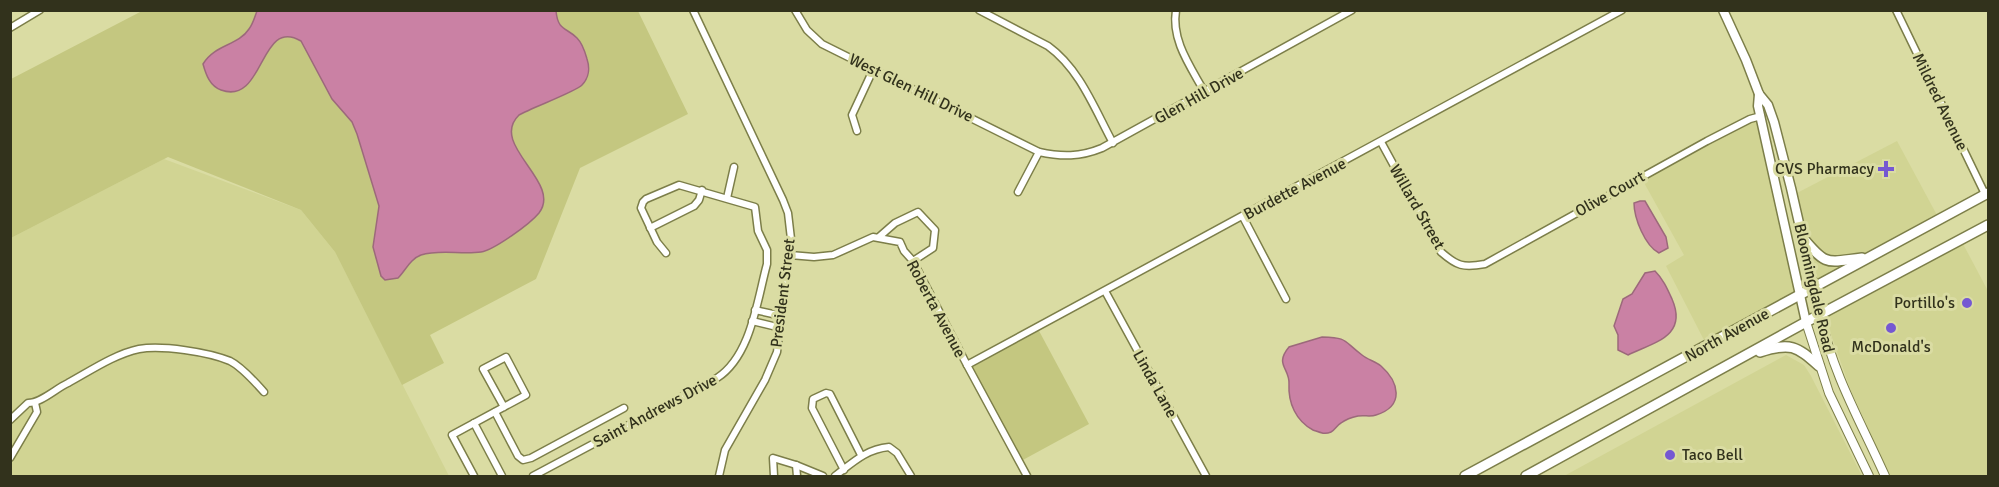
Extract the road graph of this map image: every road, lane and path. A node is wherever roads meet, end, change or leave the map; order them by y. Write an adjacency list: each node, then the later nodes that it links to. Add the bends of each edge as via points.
1 (40, 10): 10 (street)
2 (693, 10): 30 (street, President Street, via 783,200 791,226)
3 (795, 10): 11 (street, West Glen Hill Drive, via 818,41)
4 (1176, 10): 12 (street, via 1176,38)
5 (1352, 10): 12 (street, Glen Hill Drive)
6 (1622, 10): 16 (street, Burdette Avenue)
7 (1723, 10): 13 (main road, Bloomingdale Road)
8 (1896, 10): 22 (street, Mildred Avenue)
9 (981, 11): 17 (street, via 1058,53 1073,71)
10 (10, 28)
11 (873, 70): 15 (street, via 852,115); 18 (street, West Glen Hill Drive)
12 (1205, 93): 17 (street, Glen Hill Drive)
13 (1759, 94): 14 (main road, Bloomingdale Road); 28 (main road, Bloomingdale Road, via 1768,105 1776,129)
14 (1761, 116): 33 (street, Olive Court, via 1707,141 1485,264); 36 (main road, Bloomingdale Road)
15 (857, 131)
16 (1381, 142): 24 (street, Burdette Avenue); 33 (street, Willard Street, via 1441,252)
17 (1113, 143): 18 (street, Glen Hill Drive, via 1077,156)
18 (1039, 152): 21 (street)
19 (734, 166): 23 (street)
20 (702, 190): 23 (street); 26 (street, via 694,206); 26 (street, via 675,186 643,202 641,208)
21 (1018, 192)
22 (1987, 194): 31 (main road, North Avenue)
23 (727, 198): 38 (street, Saint Andrews Drive, via 755,207 758,231 768,255)
24 (1242, 217): 35 (street, Burdette Avenue); 37 (street)
25 (1989, 225): 39 (main road, North Avenue)
26 (650, 228): 29 (street)
27 (879, 237): 30 (street, via 868,238 833,255); 32 (street, Roberta Avenue, via 900,242); 32 (street, via 918,212 935,230 933,248)
28 (1803, 238): 31 (main road, via 1825,261); 34 (main road, Bloomingdale Road)
29 (666, 253)
30 (790, 255): 40 (street, President Street)
31 (1869, 257): 34 (main road, North Avenue)
32 (913, 261): 45 (street, Roberta Avenue)
33 (1460, 266)
34 (1813, 287): 36 (main road, North Avenue); 39 (main road, Bloomingdale Road)
35 (1105, 291): 45 (street, Burdette Avenue); 68 (street, Linda Lane)
36 (1800, 294): 42 (main road, Bloomingdale Road); 69 (main road, North Avenue)
37 (1286, 299)
38 (755, 310): 40 (street); 41 (street, Saint Andrews Drive)
39 (1820, 315): 42 (main road, North Avenue); 72 (street, Bloomingdale Road, via 1839,378)
40 (782, 316): 43 (street, President Street)
41 (752, 321): 43 (street); 60 (street, Saint Andrews Drive, via 740,355 726,373)
42 (1806, 322): 44 (main road, North Avenue); 46 (street, Bloomingdale Road)
43 (781, 328): 61 (street, President Street, via 771,367 725,450)
44 (1736, 361): 46 (main road, via 1787,345 1799,349); 70 (main road, North Avenue)
45 (967, 365): 67 (street, Roberta Avenue)
46 (1819, 366): 71 (street, Bloomingdale Road)
47 (264, 392): 48 (street, via 231,362 177,349 154,348 118,357)
48 (35, 403): 52 (street, via 28,403); 55 (street, via 37,412)
49 (504, 407): 49 (street, via 483,369 506,357 526,395); 51 (street)
50 (624, 408): 51 (street, via 523,460)
51 (495, 412): 53 (street)
52 (10, 420)
53 (474, 423): 58 (street, via 452,435); 59 (street)
54 (861, 455): 57 (street); 57 (street, via 830,394 813,399 812,408); 66 (street, via 889,447)
55 (10, 458)
56 (796, 465): 62 (street, via 772,458); 63 (street); 64 (street)
57 (843, 470): 65 (street)
58 (474, 477)
59 (502, 477)
60 (533, 477)
61 (719, 477)
62 (774, 477)
63 (797, 477)
64 (823, 477)
65 (835, 477)
66 (911, 477)
67 (1027, 477)
68 (1206, 477)
69 (1465, 477)
70 (1526, 477)
71 (1869, 477)
72 (1885, 477)

